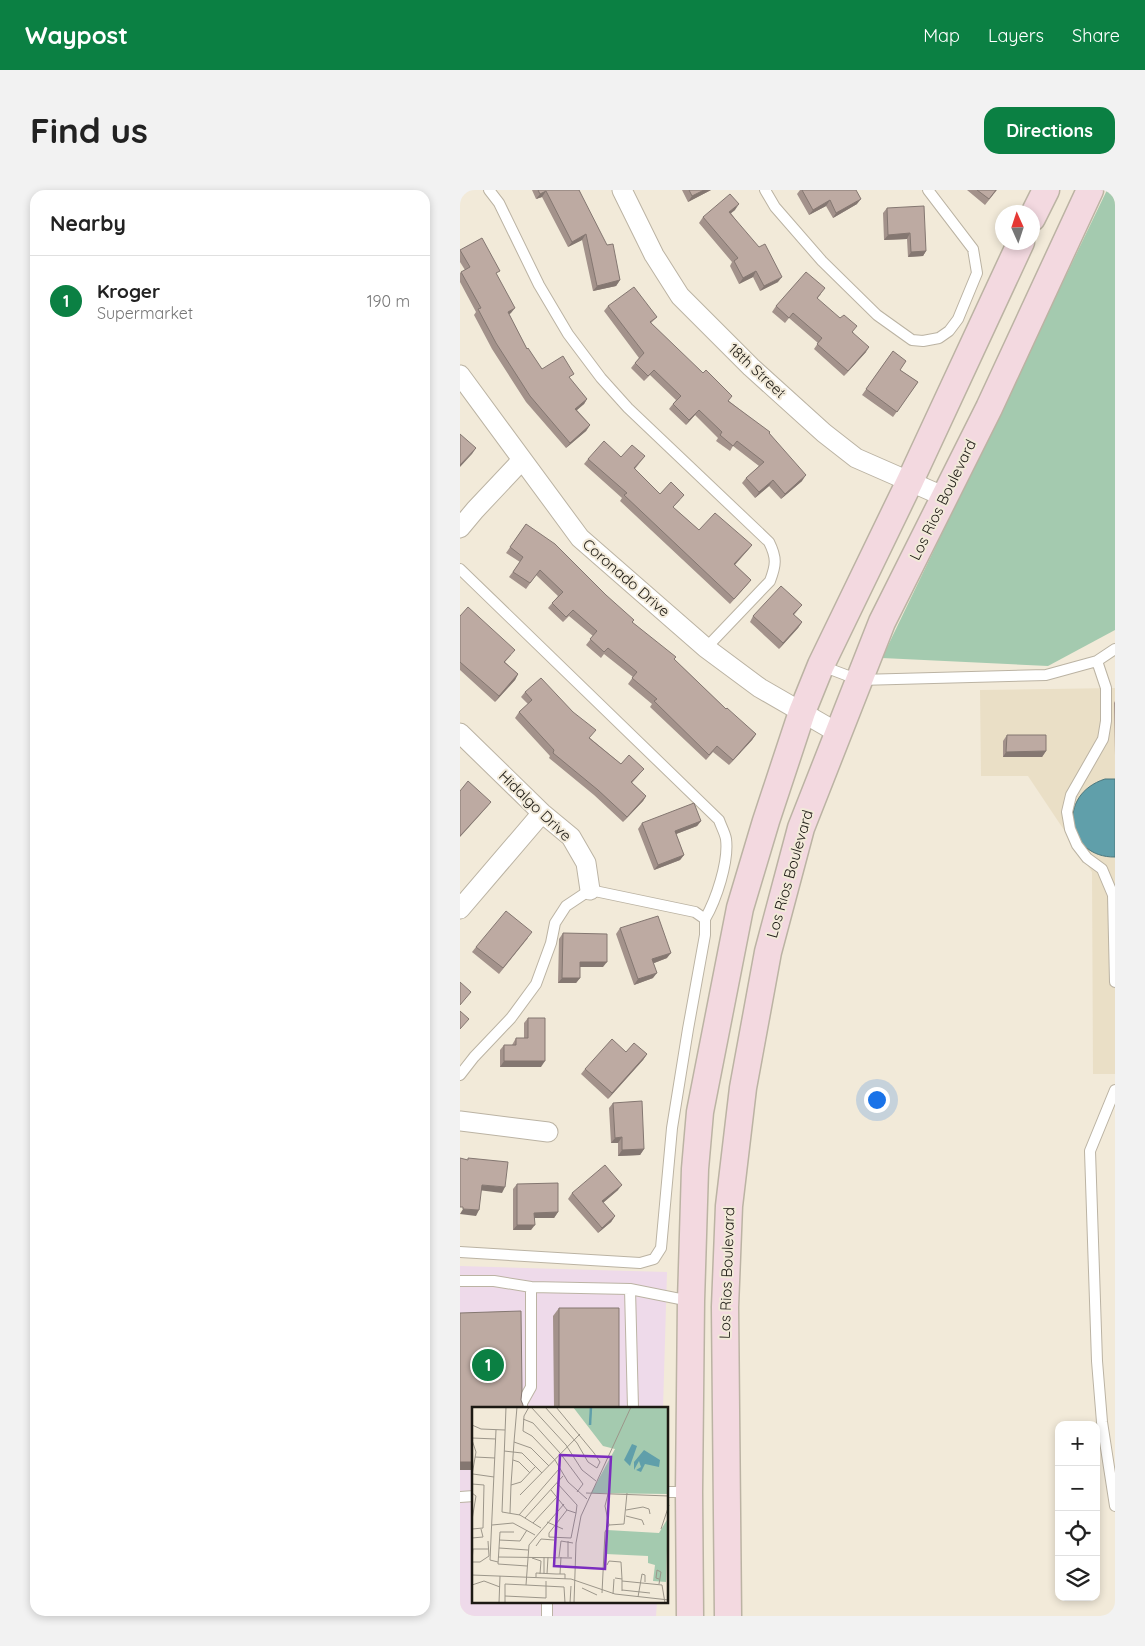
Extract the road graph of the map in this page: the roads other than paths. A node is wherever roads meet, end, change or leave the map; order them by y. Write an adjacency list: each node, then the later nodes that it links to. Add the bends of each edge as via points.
1 (489, 190): 15 (lane, via 499,203 539,285 568,334 601,378 628,408 769,542 775,553 775,568 770,582)
2 (622, 190): 11 (street, 18th Street, via 654,255 680,296 751,367 824,433 856,458)
3 (765, 190): 4 (lane, via 775,207 822,261 877,315 912,340 923,341 939,338 949,331 977,273 973,249)
4 (928, 190)
5 (1046, 190): 7 (main road)
6 (1090, 190): 12 (main road, Los Rios Boulevard)
7 (1038, 205)
8 (1017, 250): 11 (main road)
9 (460, 375): 10 (street, Coronado Drive)
10 (522, 460): 13 (street); 15 (street, Coronado Drive, via 580,538)
11 (910, 481): 12 (street, 18th Street); 18 (main road)
12 (945, 497): 19 (main road, Los Rios Boulevard, via 882,622)
13 (460, 528)
14 (460, 569): 26 (lane, via 720,820 726,840 724,864 714,903)
15 (706, 648): 20 (street, Coronado Drive, via 760,688)
16 (1115, 650): 17 (lane)
17 (1097, 661): 19 (lane, via 1046,675); 27 (lane, via 1106,688 1103,739 1071,795 1067,812 1077,845 1102,869 1114,896)
18 (821, 665): 19 (lane); 20 (main road)
19 (859, 680): 22 (main road, Los Rios Boulevard)
20 (802, 712): 22 (street, Coronado Drive); 36 (main road, via 740,908 708,1066 695,1169)
21 (460, 733): 23 (street, Hidalgo Drive)
22 (838, 733): 37 (main road, Los Rios Boulevard, via 801,828 768,952 742,1098 729,1206)
23 (542, 812): 24 (street, Hidalgo Drive, via 571,837 586,863); 25 (street)
24 (590, 890): 26 (lane, via 695,912); 28 (lane, via 566,906 554,923 551,943 536,984 511,1018)
25 (460, 909)
26 (705, 919): 32 (lane, via 672,1128 661,1248 654,1259 640,1263)
27 (1115, 982)
28 (460, 1075)
29 (1115, 1090): 42 (lane, via 1090,1151 1097,1361 1102,1422)
30 (460, 1121): 31 (street)
31 (548, 1132)
32 (460, 1252)
33 (460, 1281): 34 (lane, via 494,1281)
34 (531, 1287): 35 (lane); 38 (lane, via 531,1386)
35 (630, 1289): 36 (lane); 39 (lane)
36 (691, 1301): 37 (main road); 41 (main road)
37 (725, 1307): 40 (main road, Los Rios Boulevard)
38 (522, 1407)
39 (633, 1407)
40 (728, 1490): 41 (main road); 44 (main road, Los Rios Boulevard)
41 (678, 1492): 43 (main road)
42 (1115, 1506)
43 (690, 1616)
44 (728, 1616)

